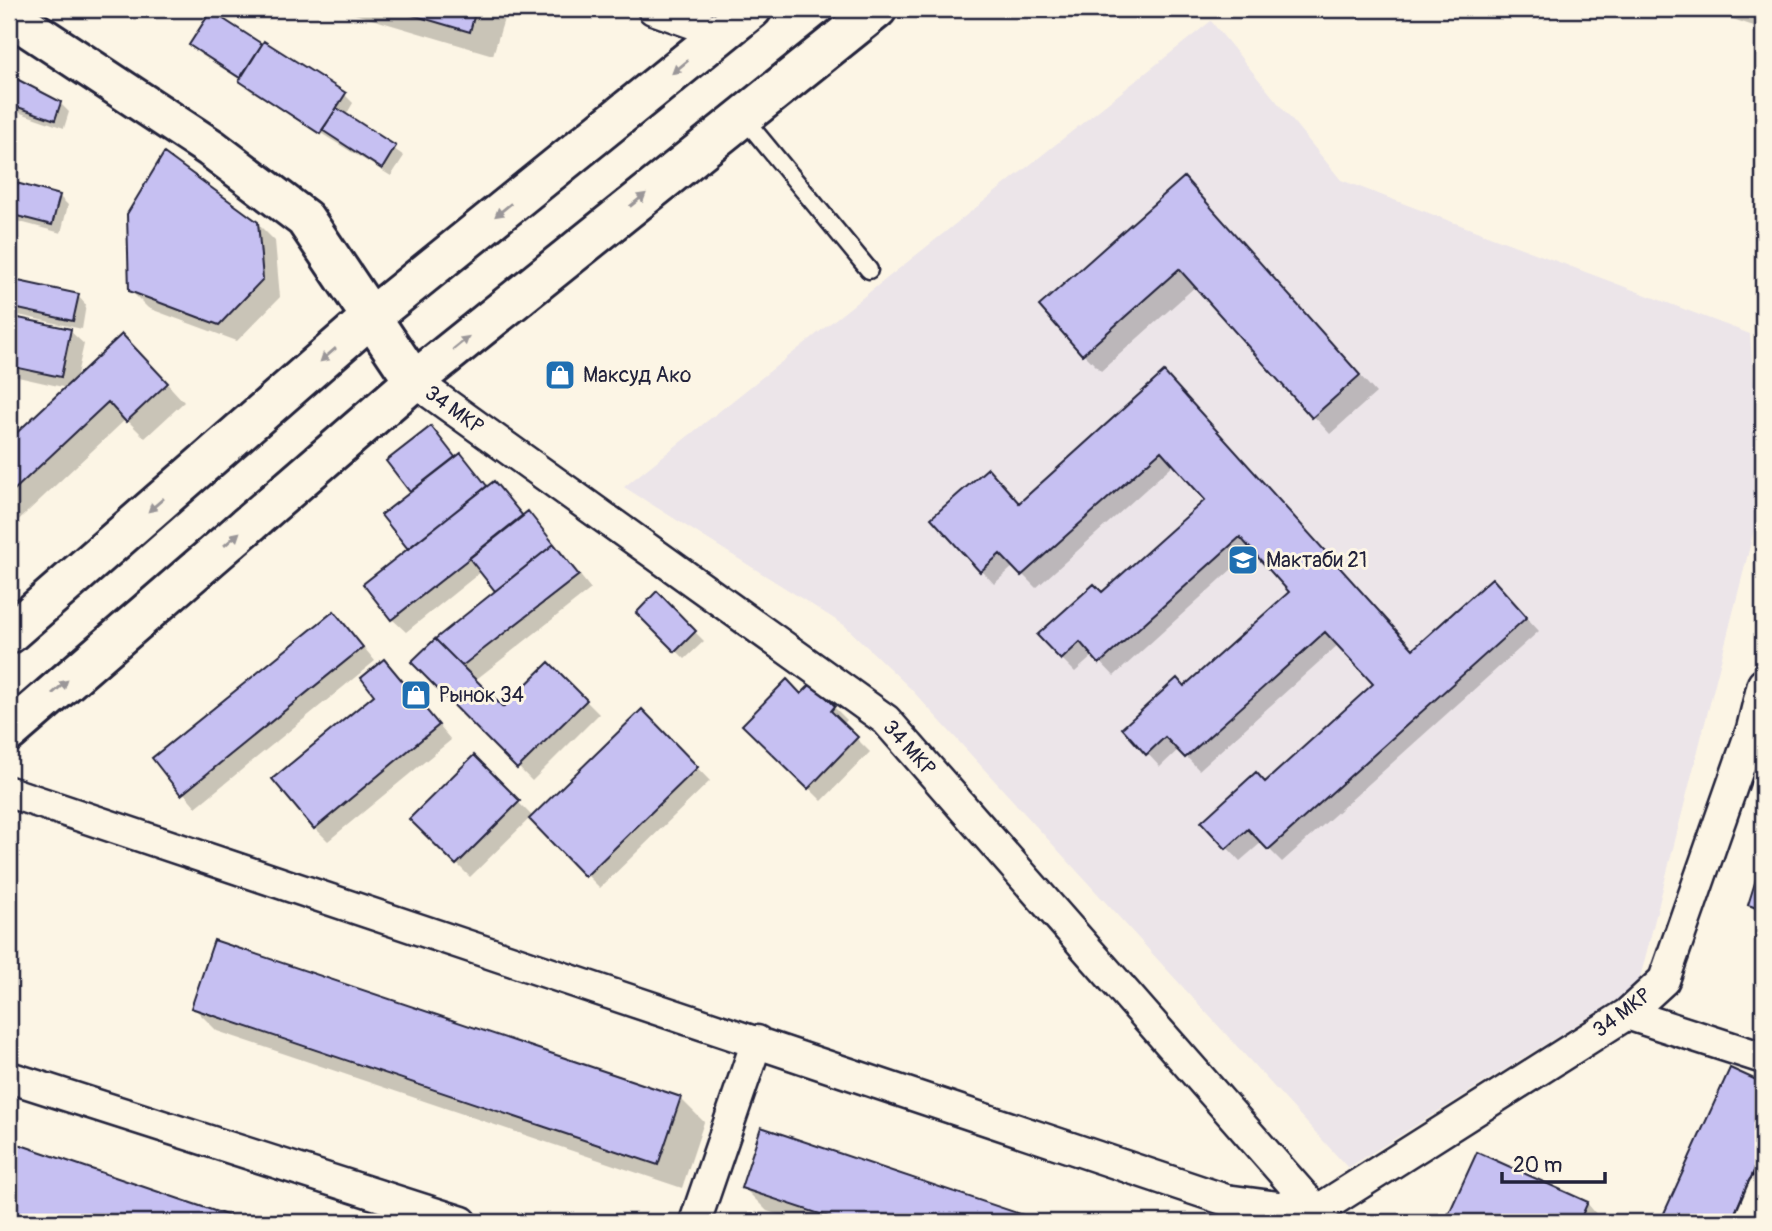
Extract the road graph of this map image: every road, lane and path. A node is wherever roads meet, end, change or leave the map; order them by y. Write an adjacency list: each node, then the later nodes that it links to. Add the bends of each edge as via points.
1 (653, 9): 5 (street)
2 (752, 9): 5 (main road)
3 (877, 9): 6 (main road)
4 (9, 15): 8 (main road, via 211,148 305,219)
5 (722, 33): 8 (main road, one-way to 8)
6 (742, 116): 7 (lane); 9 (main road, one-way to 6)
7 (869, 270)
8 (371, 317): 9 (main road); 10 (main road, one-way to 10)
9 (414, 382): 12 (main road, one-way to 9); 20 (street, 34 МКР, via 886,720)
10 (9, 634)
11 (1763, 684): 13 (street, 34 МКР)
12 (9, 732)
13 (1757, 732): 15 (street, 34 МКР, via 1664,980)
14 (9, 792): 16 (street)
15 (1627, 1014): 17 (street); 20 (street, 34 МКР)
16 (757, 1041): 20 (street, via 1226,1200); 22 (street)
17 (1763, 1058)
18 (9, 1077): 21 (street)
19 (1763, 1189): 23 (street)
20 (1323, 1217)
21 (462, 1222)
22 (695, 1222)
23 (1749, 1222)

